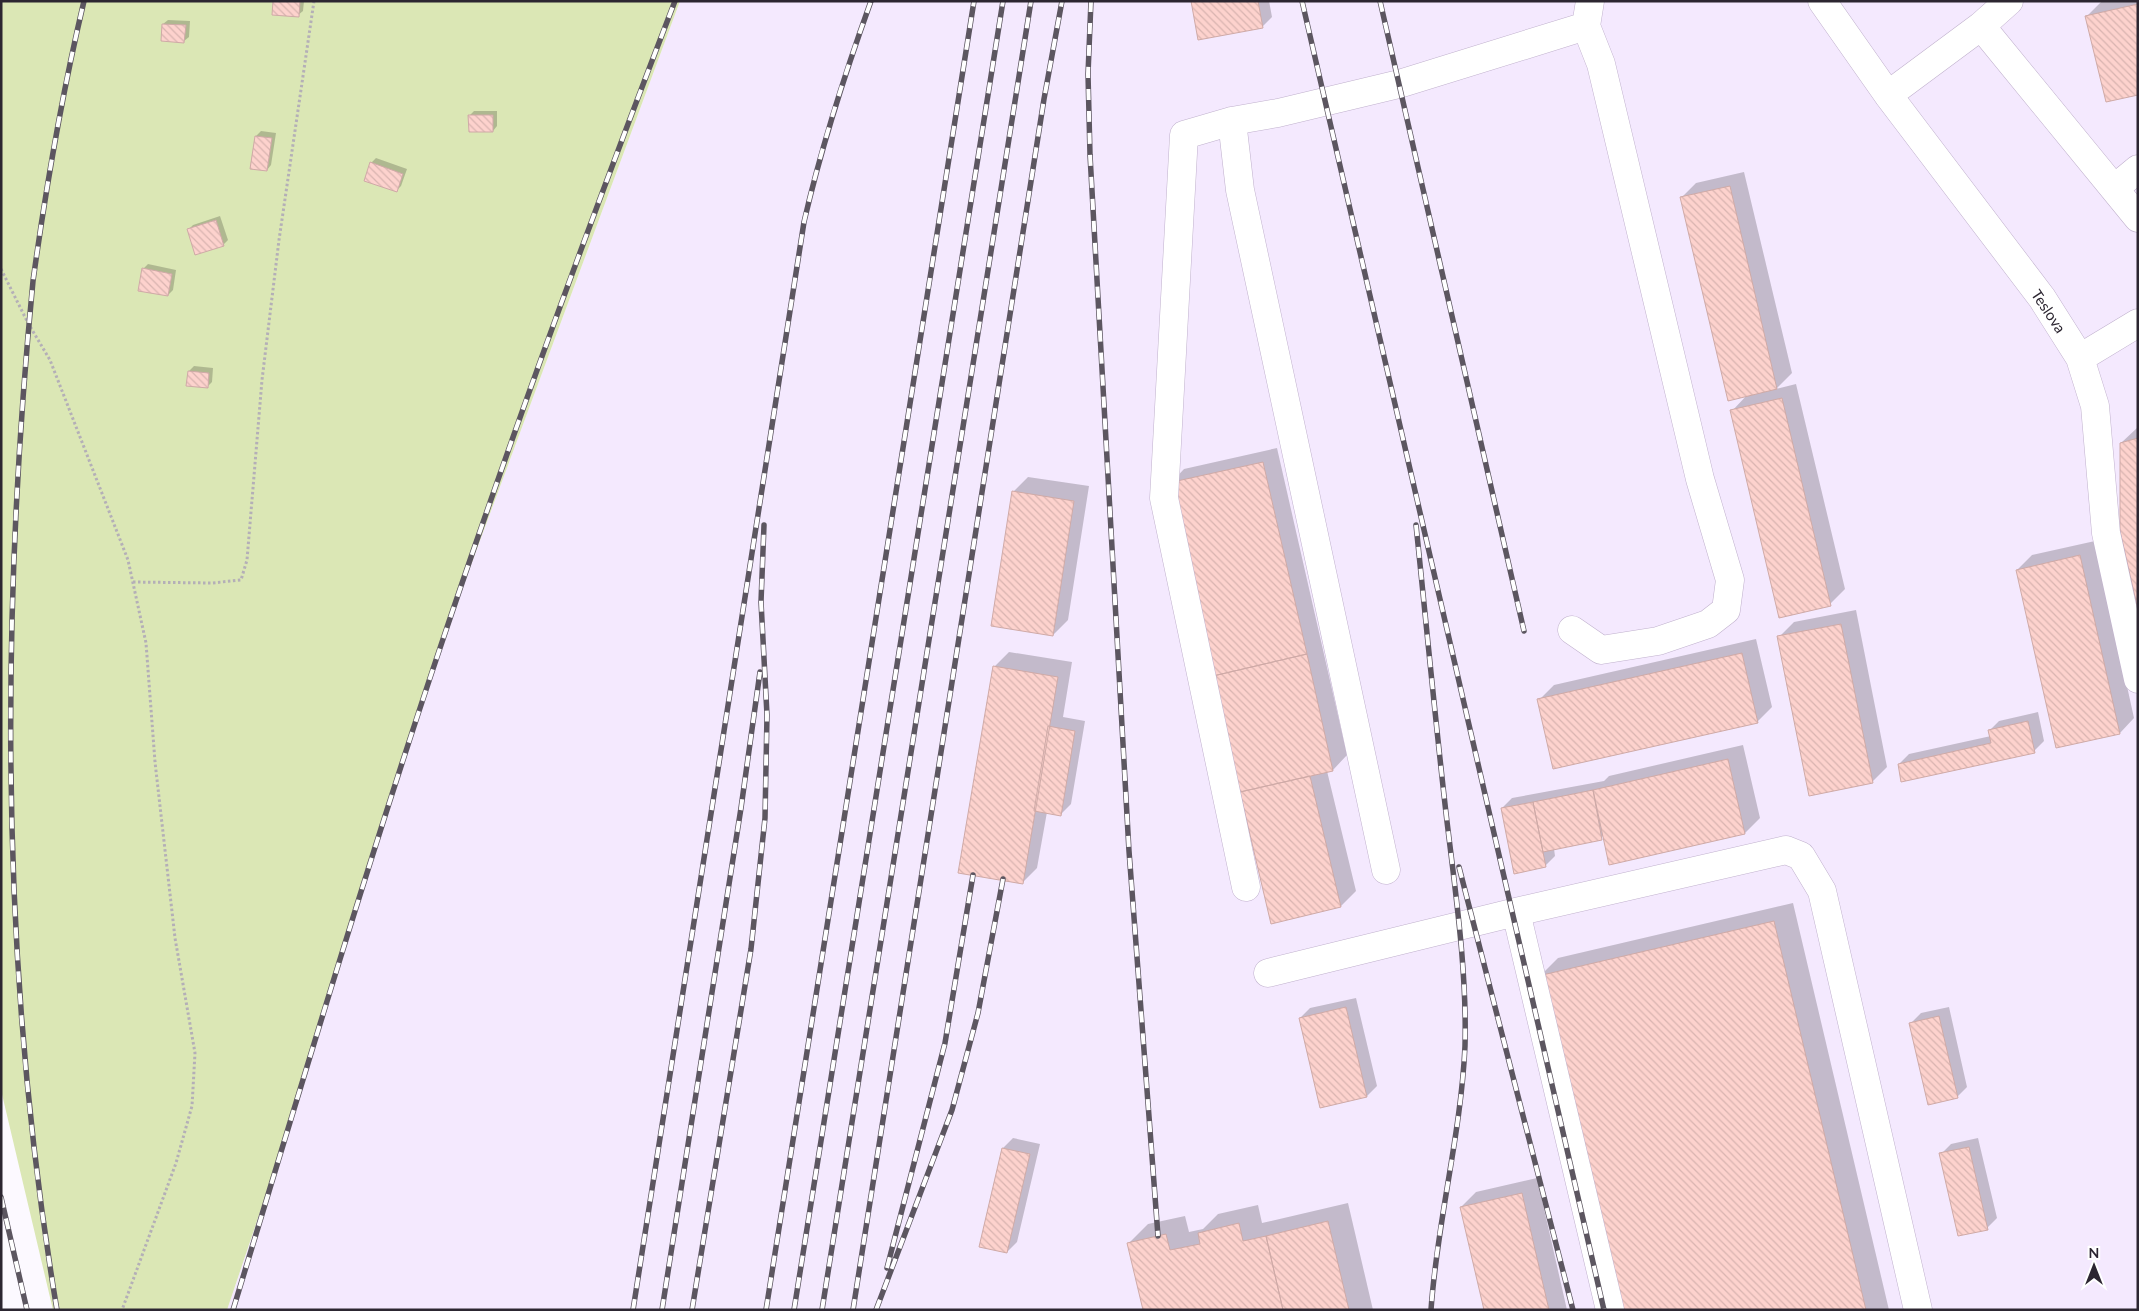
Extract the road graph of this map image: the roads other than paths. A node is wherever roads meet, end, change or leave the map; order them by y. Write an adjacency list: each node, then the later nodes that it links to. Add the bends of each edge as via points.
1 (1822, 1): 5 (lane, Teslova)
2 (2010, 1): 4 (lane)
3 (1588, 13): 6 (lane, via 1399,84); 12 (lane, via 1700,479 1730,580 1726,610 1708,624 1658,641 1601,650)
4 (1981, 26): 5 (lane); 8 (lane)
5 (1888, 95): 11 (lane, Teslova, via 2042,298)
6 (1232, 121): 14 (lane, via 1240,190); 15 (lane, via 1184,135 1164,498)
7 (2138, 169): 8 (lane)
8 (2115, 188): 9 (lane)
9 (2138, 218)
10 (2138, 323): 11 (lane)
11 (2080, 358): 13 (lane, Teslova, via 2095,406 2106,533)
12 (1572, 630)
13 (2138, 678)
14 (1386, 870)
15 (1246, 887)
16 (1516, 912): 17 (lane); 18 (lane); 19 (lane, via 1786,850 1802,856 1822,891)
17 (1268, 972)
18 (1610, 1310)
19 (1918, 1310)

